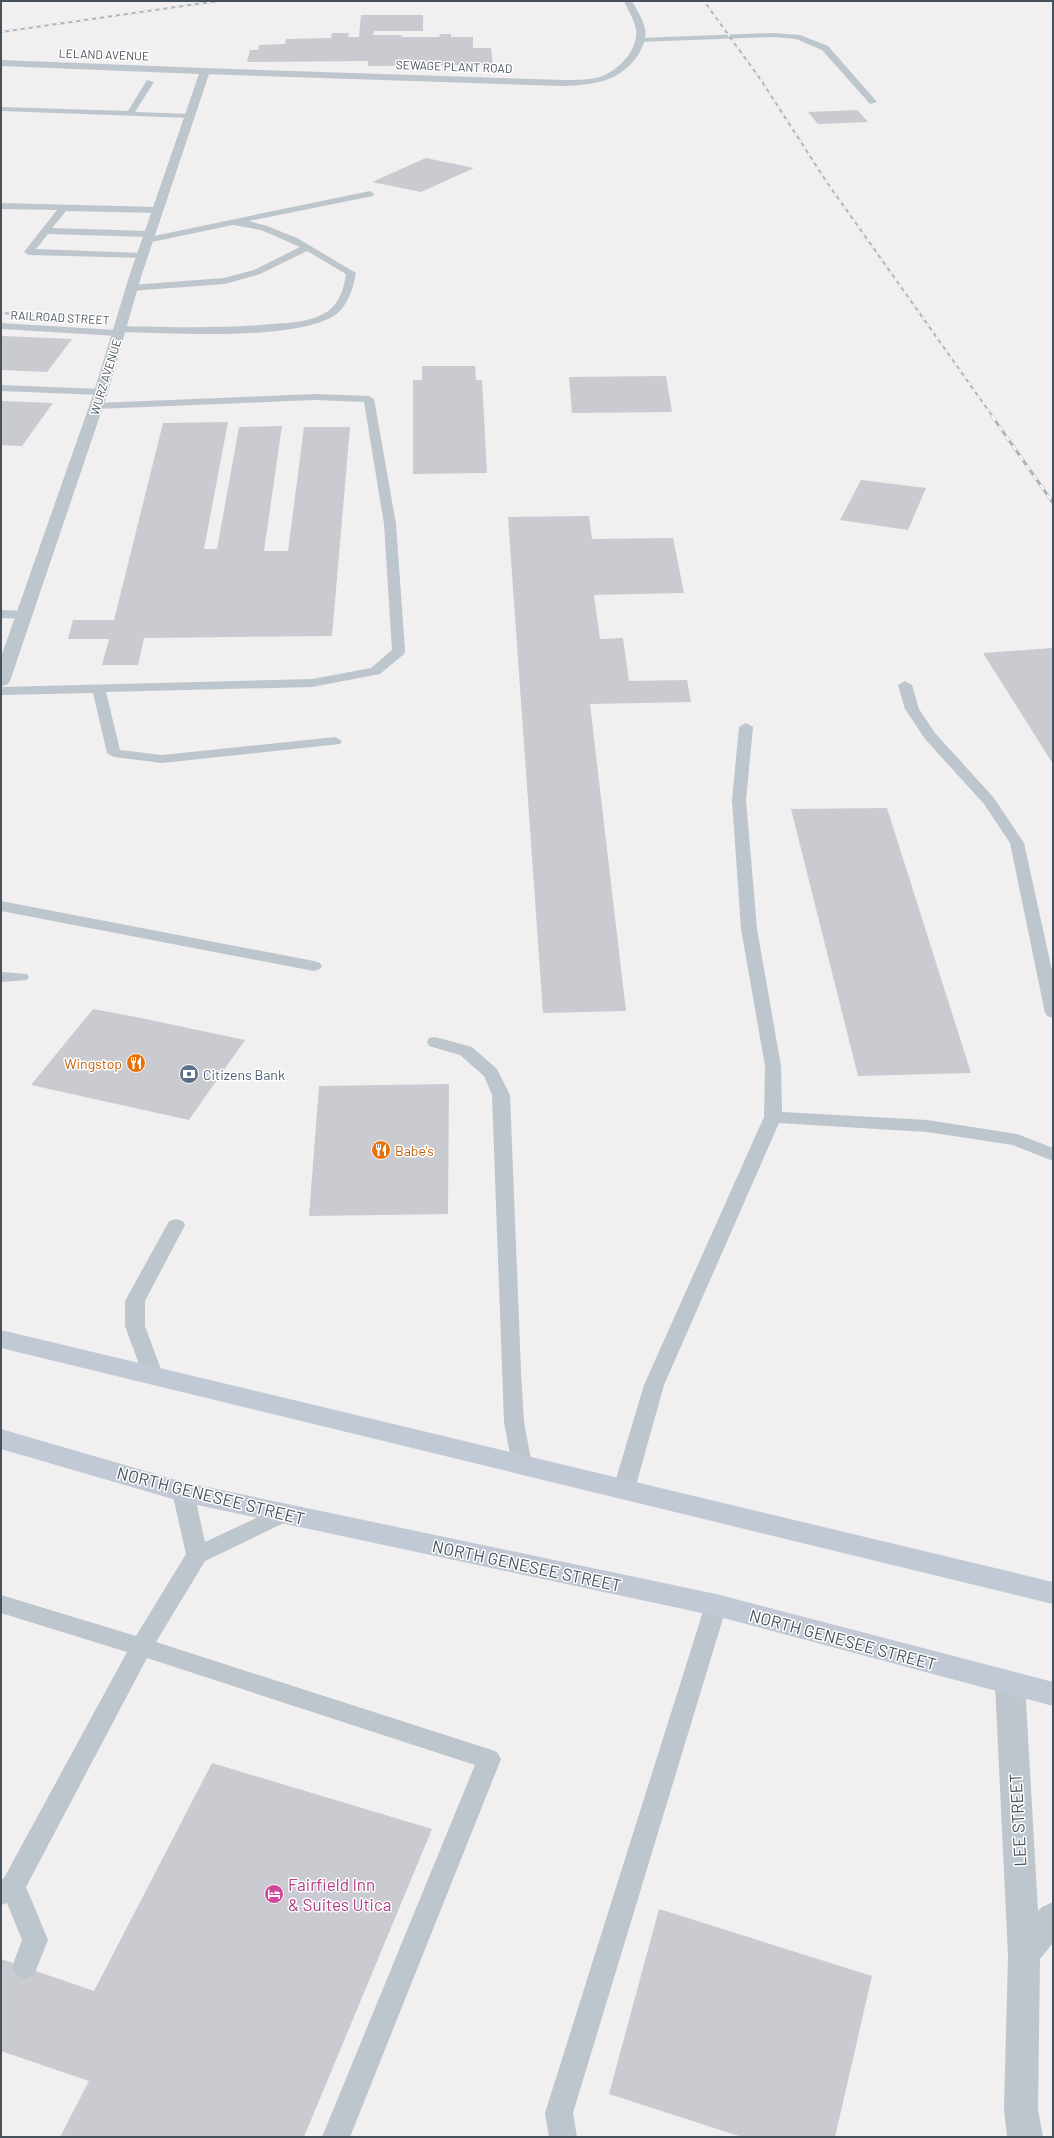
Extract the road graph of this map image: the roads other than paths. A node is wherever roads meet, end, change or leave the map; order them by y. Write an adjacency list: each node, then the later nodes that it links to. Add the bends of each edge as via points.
1 (628, 1): 2 (street, SEWAGE PLANT ROAD, via 638,18)
2 (640, 40): 4 (street, SEWAGE PLANT ROAD, via 639,48 622,70 585,82); 6 (lane, via 773,35 797,37 825,48)
3 (1, 63): 4 (street, LELAND AVENUE)
4 (205, 71): 9 (street, WURZ AVENUE)
5 (150, 82): 8 (lane)
6 (873, 102)
7 (1, 110): 8 (lane)
8 (130, 114): 9 (lane)
9 (189, 116): 13 (street, WURZ AVENUE)
10 (370, 194): 14 (lane)
11 (1, 206): 12 (lane)
12 (64, 208): 13 (lane); 15 (lane)
13 (158, 210): 16 (street, WURZ AVENUE)
14 (233, 222): 16 (lane); 17 (lane, via 293,239)
15 (46, 231): 16 (lane); 18 (lane, via 30,252)
16 (148, 237): 18 (street, WURZ AVENUE)
17 (306, 246): 19 (lane, via 257,272 225,281); 21 (lane, RAILROAD STREET, via 351,273 349,289 342,302 330,315 316,321 250,328)
18 (142, 256): 19 (street, WURZ AVENUE)
19 (131, 288): 21 (street, WURZ AVENUE)
20 (1, 326): 21 (lane, RAILROAD STREET)
21 (119, 331): 23 (street, WURZ AVENUE)
22 (1, 388): 23 (lane)
23 (101, 392): 24 (street, WURZ AVENUE)
24 (96, 406): 26 (street, WURZ AVENUE); 30 (lane, via 315,397 369,399 390,524 399,651 375,671 312,683)
25 (1, 614): 26 (lane)
26 (24, 615): 27 (street, WURZ AVENUE)
27 (5, 660): 28 (street, WURZ AVENUE)
28 (1, 681)
29 (905, 685): 38 (lane, via 912,708 930,736 989,801 1017,844)
30 (99, 690): 31 (lane); 33 (lane, via 114,753 162,759)
31 (1, 691)
32 (746, 726): 40 (lane, via 739,800 749,929 773,1066)
33 (335, 741)
34 (1, 906): 35 (lane)
35 (314, 966)
36 (1, 977): 37 (lane)
37 (21, 977)
38 (1053, 1013)
39 (435, 1042): 46 (lane, via 466,1051 491,1073 501,1095 511,1371 514,1422)
40 (773, 1117): 41 (lane, via 927,1126 1017,1140); 47 (lane, via 654,1385)
41 (1053, 1155)
42 (176, 1226): 44 (lane, via 135,1301 135,1326)
43 (1, 1338): 44 (main road)
44 (152, 1375): 46 (main road)
45 (1, 1439): 48 (main road, NORTH GENESEE STREET)
46 (522, 1466): 47 (main road)
47 (624, 1489): 51 (main road)
48 (183, 1492): 49 (main road, NORTH GENESEE STREET); 50 (lane)
49 (282, 1514): 50 (lane); 53 (main road, NORTH GENESEE STREET)
50 (197, 1555): 54 (lane)
51 (1053, 1593)
52 (1, 1604): 54 (lane)
53 (716, 1605): 55 (main road, NORTH GENESEE STREET); 63 (lane, via 559,2113)
54 (141, 1646): 58 (lane); 62 (lane, via 489,1759)
55 (1010, 1684): 56 (main road, NORTH GENESEE STREET); 57 (main road); 60 (street, LEE STREET)
56 (1053, 1694)
57 (1053, 1703)
58 (7, 1890): 61 (lane, via 35,1940)
59 (1053, 1917): 60 (street)
60 (1024, 1955): 64 (street, LEE STREET, via 1021,2109)
61 (25, 1967)
62 (336, 2137)
63 (563, 2137)
64 (1025, 2137)

